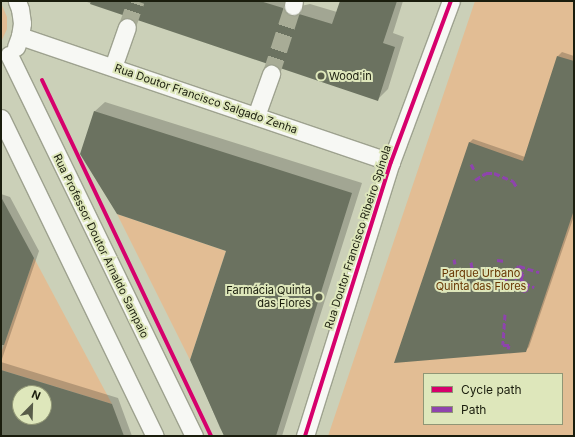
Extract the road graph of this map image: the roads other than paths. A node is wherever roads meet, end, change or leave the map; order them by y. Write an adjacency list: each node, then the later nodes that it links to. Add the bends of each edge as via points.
1 (16, 1): 4 (street, via 22,23)
2 (451, 1): 10 (street, Rua Doutor Francisco Ribeiro Spínola)
3 (127, 27): 6 (street)
4 (20, 36): 5 (street, via 16,46); 6 (street, Rua Doutor Francisco Salgado Zenha)
5 (5, 58): 12 (street, Rua Professor Doutor Arnaldo Sampaio)
6 (113, 67): 8 (street, Rua Doutor Francisco Salgado Zenha)
7 (271, 74): 8 (street)
8 (256, 116): 10 (street, Rua Doutor Francisco Salgado Zenha)
9 (1, 118): 11 (street)
10 (391, 162): 13 (street, Rua Doutor Francisco Ribeiro Spínola)
11 (155, 436)
12 (194, 436)
13 (306, 436)

